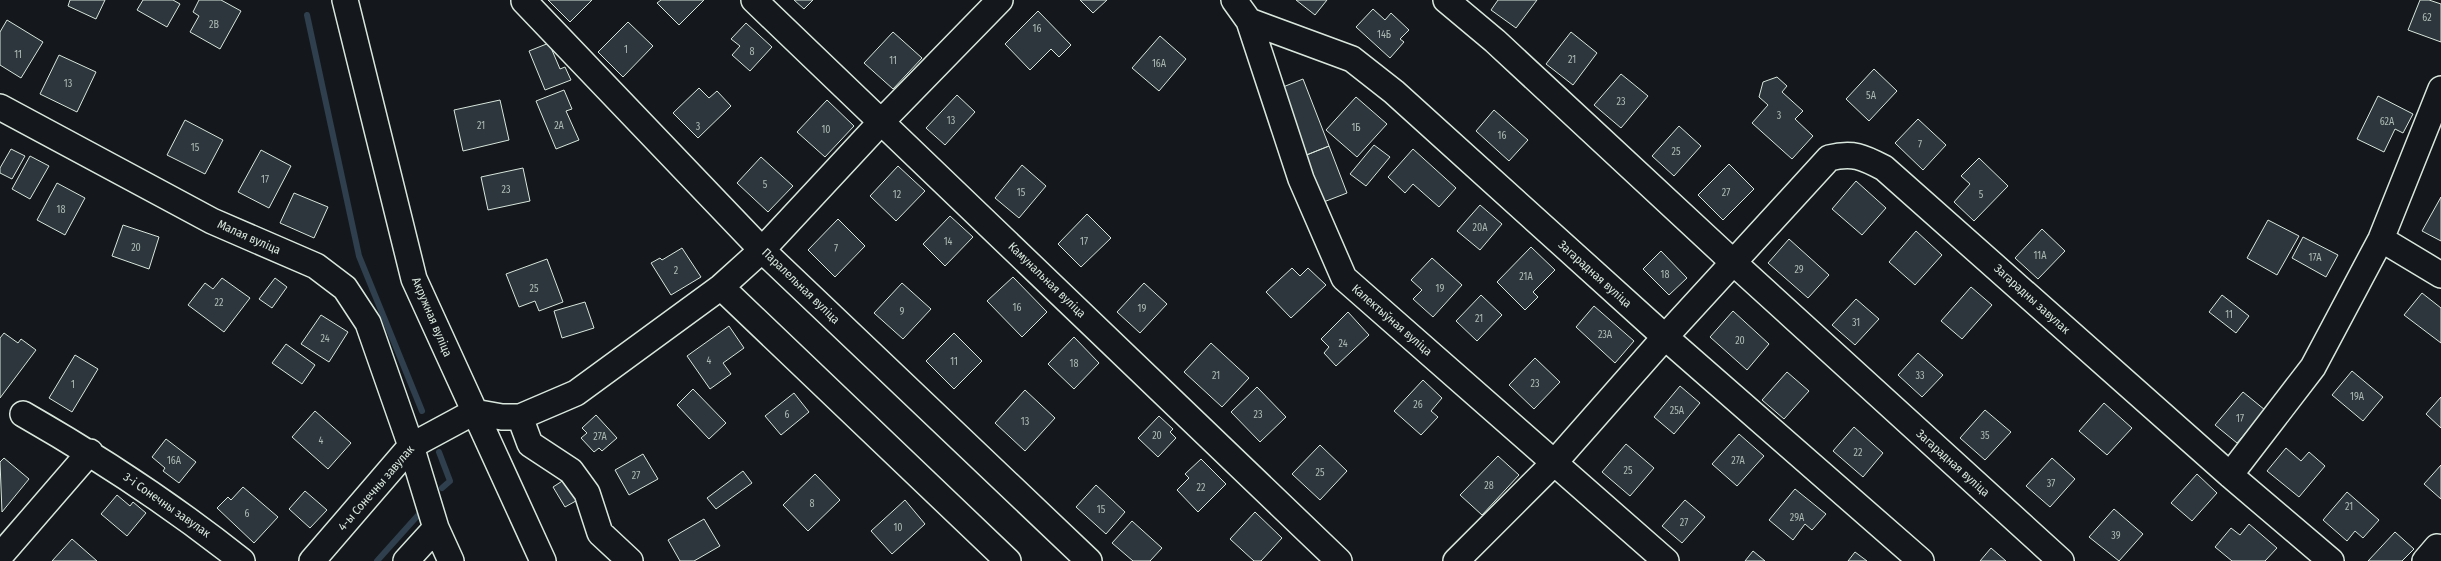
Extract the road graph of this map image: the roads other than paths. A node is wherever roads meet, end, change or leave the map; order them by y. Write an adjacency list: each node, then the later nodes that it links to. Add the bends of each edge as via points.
1 (345, 0): 17 (street, Акружная вуліца, via 414,279)
2 (524, 0): 12 (street, Паралельная вуліца)
3 (754, 0): 10 (street, Камунальная вуліца)
4 (1000, 0): 10 (street)
5 (1234, 0): 7 (street, Калектыўная вуліца)
6 (1446, 0): 13 (street, Загарадная вуліца, via 1495,41)
7 (1249, 21): 16 (street, Загарадная вуліца, via 1352,59 1394,92); 22 (street, Калектыўная вуліца, via 1301,179 1344,278)
8 (2441, 89): 11 (street)
9 (0, 107): 20 (street, Малая вуліца, via 212,221 316,266 345,288 368,323)
10 (882, 121): 12 (street); 34 (street, Камунальная вуліца)
11 (2380, 239): 14 (street); 23 (street, via 2313,367)
12 (762, 250): 15 (street); 33 (street, Паралельная вуліца)
13 (1734, 262): 16 (street, Загарадны завулак); 23 (street, Загарадны завулак, via 1829,158 1847,154 1864,158 1884,168); 38 (street, Загарадная вуліца)
14 (2441, 275)
15 (721, 287): 19 (street, via 576,393); 32 (street)
16 (1665, 337): 22 (street, Загарадны завулак); 37 (street, Загарадная вуліца)
17 (474, 412): 19 (street); 20 (street, 4-ы Сонечны завулак); 30 (street, Акружная вуліца)
18 (23, 414): 21 (street, 3-і Сонечны завулак)
19 (520, 417): 31 (street, via 530,444 571,471 587,493 600,533)
20 (411, 446): 24 (street, Малая вуліца); 27 (street, 4-ы Сонечны завулак)
21 (90, 452): 25 (street); 26 (street, 3-і Сонечны завулак, via 187,517)
22 (1554, 463): 35 (street, Загарадны завулак); 36 (street, Калектыўная вуліца)
23 (2230, 475): 39 (street, Загарадны завулак)
24 (436, 528): 28 (street); 29 (street, Малая вуліца)
25 (0, 556)
26 (242, 561)
27 (312, 561)
28 (406, 561)
29 (451, 561)
30 (543, 561)
31 (630, 561)
32 (1008, 561)
33 (1089, 561)
34 (1339, 561)
35 (1456, 561)
36 (1666, 561)
37 (1921, 561)
38 (2061, 561)
39 (2331, 561)

